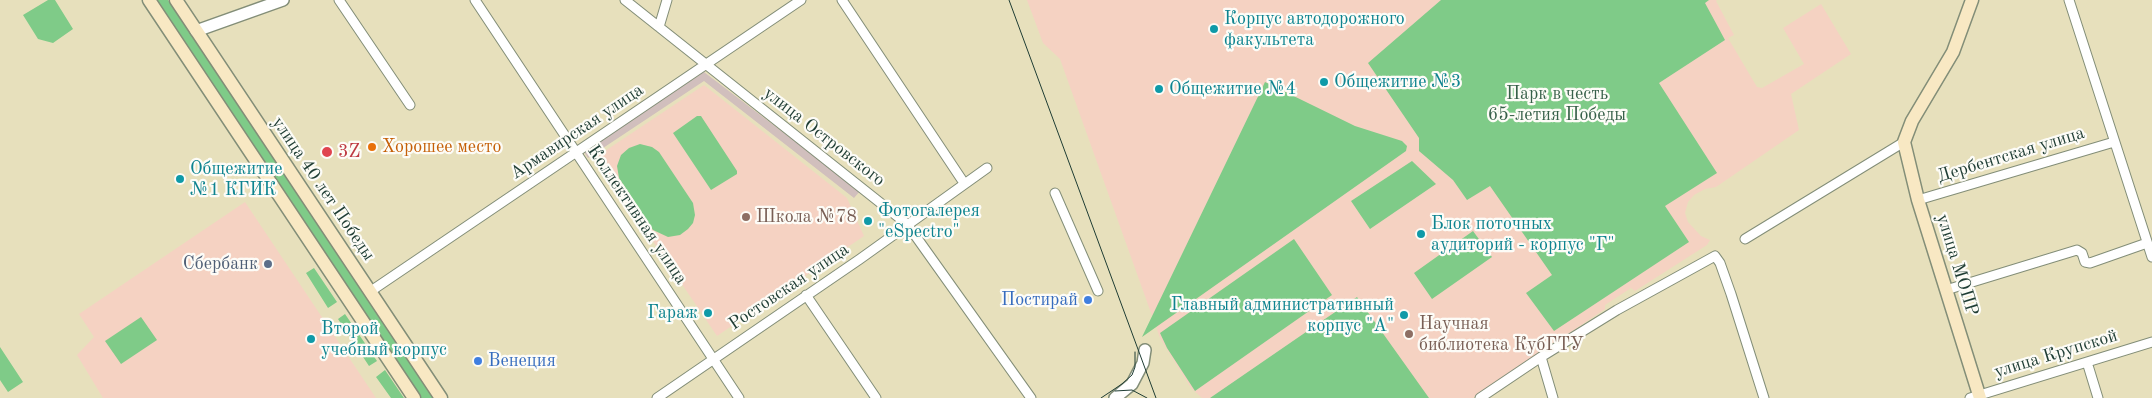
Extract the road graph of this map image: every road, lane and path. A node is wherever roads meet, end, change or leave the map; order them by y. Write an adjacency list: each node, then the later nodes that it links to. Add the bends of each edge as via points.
1 (149, 0): 37 (main road)
2 (176, 0): 13 (main road, улица 40 лет Победы)
3 (283, 0): 13 (street)
4 (339, 0): 15 (street)
5 (475, 0): 18 (street, Коллективная улица)
6 (625, 0): 12 (street, улица Островского)
7 (667, 0): 12 (street)
8 (801, 0): 14 (street, Армавирская улица)
9 (842, 0): 20 (street)
10 (1972, 0): 16 (main road, via 1953,52 1912,121)
11 (2069, 0): 17 (street)
12 (659, 26): 14 (street, улица Островского)
13 (196, 31): 28 (main road, улица 40 лет Победы)
14 (706, 66): 18 (street, Армавирская улица); 23 (street, улица Островского)
15 (410, 105)
16 (1904, 142): 22 (main road, улица МОПР); 24 (street)
17 (2114, 142): 22 (street, Дербентская улица); 25 (street)
18 (576, 152): 28 (street, Армавирская улица); 34 (street, Коллективная улица)
19 (987, 168): 20 (street, Ростовская улица)
20 (964, 183): 23 (street, Ростовская улица)
21 (1055, 193): 29 (street)
22 (1918, 200): 27 (main road, улица МОПР)
23 (907, 224): 30 (street, Ростовская улица); 42 (street, улица Островского)
24 (1745, 239)
25 (2147, 243): 26 (street); 27 (street, via 2090,263 2085,262 2077,250)
26 (2152, 257)
27 (1946, 290): 36 (main road, улица МОПР)
28 (370, 291): 38 (main road, улица 40 лет Победы)
29 (1098, 291)
30 (806, 295): 34 (street, Ростовская улица); 41 (street)
31 (2152, 342): 35 (street, улица Крупской)
32 (1145, 350): 43 (street, via 1143,363 1132,384)
33 (1541, 356): 44 (street); 45 (street); 46 (street, via 1715,256 1731,294)
34 (713, 358): 39 (street, Ростовская улица); 40 (street, Коллективная улица)
35 (2087, 362): 36 (street, улица Крупской); 47 (street)
36 (1976, 397)
37 (414, 398)
38 (441, 398)
39 (657, 398)
40 (739, 398)
41 (876, 398)
42 (1031, 398)
43 (1115, 398)
44 (1480, 398)
45 (1553, 398)
46 (1764, 398)
47 (2098, 398)

